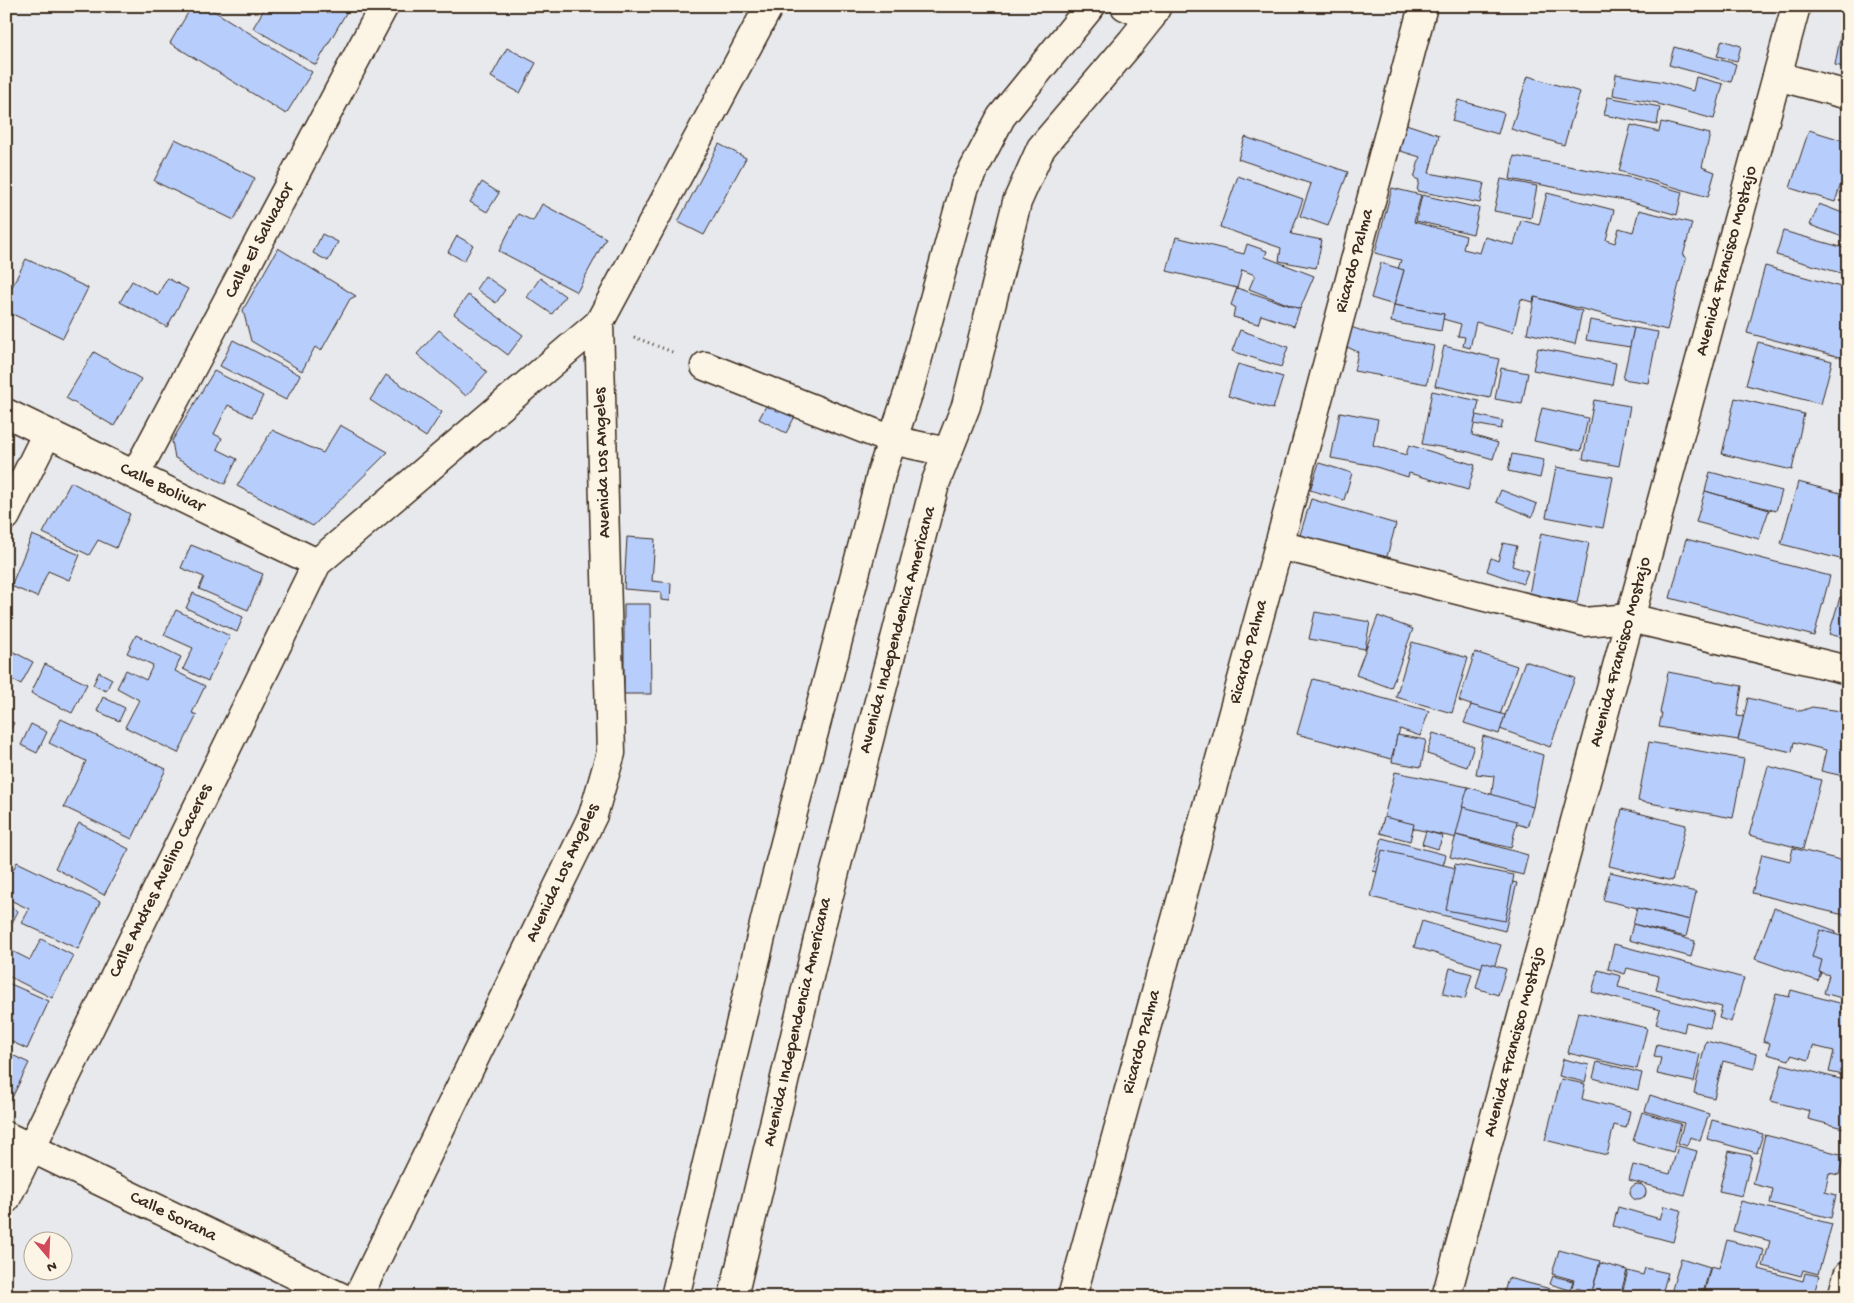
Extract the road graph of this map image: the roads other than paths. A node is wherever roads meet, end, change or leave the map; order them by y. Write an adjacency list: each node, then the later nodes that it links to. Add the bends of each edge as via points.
1 (384, 6): 16 (street, Calle El Salvador)
2 (769, 6): 10 (street)
3 (1091, 6): 14 (street, via 1001,117 964,186 908,394)
4 (1125, 6): 7 (street)
5 (1423, 6): 18 (street, Ricardo Palma)
6 (1796, 6): 8 (street, Avenida Francisco Mostajo)
7 (1154, 12): 15 (street, Avenida Independencia Americana, via 1037,157 1017,202 966,406)
8 (1777, 76): 9 (street); 20 (street, Avenida Francisco Mostajo)
9 (1848, 95)
10 (599, 322): 19 (street); 26 (street, Avenida Los Angeles, via 611,752 593,815)
11 (705, 366): 14 (street)
12 (6, 413): 13 (street, Calle Bolivar)
13 (47, 433): 16 (street, Calle Bolivar); 17 (street)
14 (892, 440): 15 (street); 27 (street, via 767,912)
15 (947, 452): 28 (street, Avenida Independencia Americana, via 822,922)
16 (135, 475): 19 (street, Calle Bolivar)
17 (6, 516)
18 (1278, 545): 20 (street, via 1584,622); 29 (street, Ricardo Palma)
19 (317, 563): 22 (street, Calle Andres Avelino Caceres)
20 (1630, 618): 21 (street); 30 (street, Avenida Francisco Mostajo)
21 (1848, 670)
22 (18, 1142): 23 (street, Calle Andres Avelino Caceres); 25 (street, Calle Sorana)
23 (6, 1199)
24 (1848, 1275): 31 (street)
25 (341, 1297)
26 (358, 1297)
27 (675, 1297)
28 (733, 1297)
29 (1072, 1297)
30 (1446, 1297)
31 (1842, 1297)

